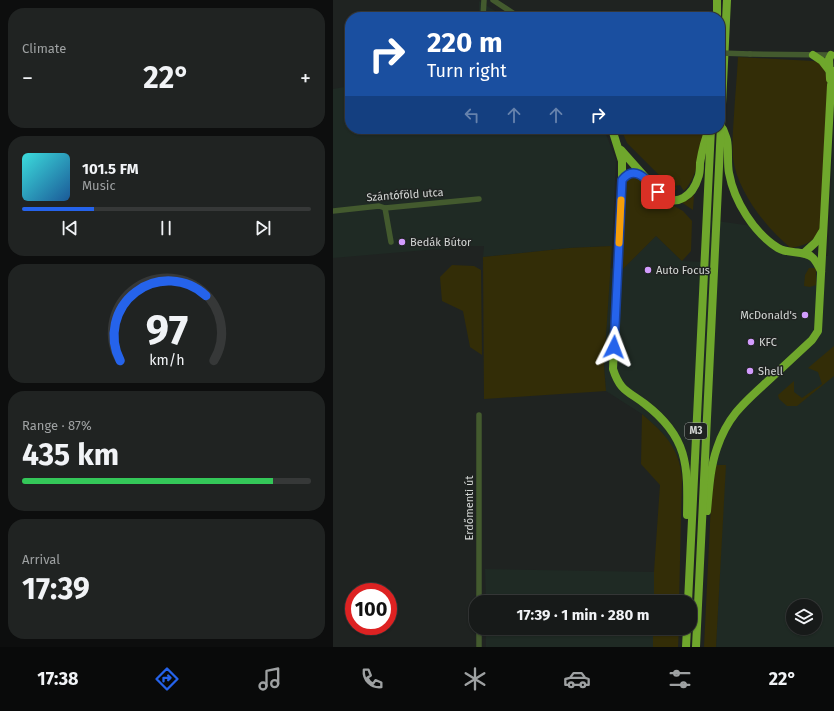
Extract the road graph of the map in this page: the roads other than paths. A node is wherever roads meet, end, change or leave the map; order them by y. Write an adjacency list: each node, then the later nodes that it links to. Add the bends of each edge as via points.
1 (484, 0): 5 (street)
2 (493, 0): 6 (street)
3 (717, 0): 7 (highway)
4 (727, 0): 8 (highway, M3)
5 (483, 12)
6 (511, 12)
7 (717, 12)
8 (725, 41)
9 (725, 53): 10 (street, bridge)
10 (813, 55): 11 (street); 12 (highway)
11 (833, 56): 12 (highway, via 829,59)
12 (831, 70): 25 (highway)
13 (614, 134): 18 (highway)
14 (708, 134): 20 (highway, via 704,141 699,178 689,194 679,200 666,200)
15 (710, 134): 31 (highway, M3)
16 (720, 134): 32 (highway, M3)
17 (725, 134): 27 (highway, via 731,183 744,213 777,248 790,253)
18 (618, 147): 19 (highway); 21 (highway)
19 (629, 159): 20 (highway); 21 (highway)
20 (641, 175): 21 (highway, via 633,173)
21 (624, 178): 31 (highway, via 613,369 616,379 625,391 655,412 681,446 687,477 686,529)
22 (479, 200): 23 (street, Szántóföld utca)
23 (385, 208): 24 (street, Szántóföld utca, via 379,206); 26 (street)
24 (333, 211)
25 (823, 229): 27 (highway); 28 (highway)
26 (391, 242)
27 (807, 253): 28 (highway, via 818,250); 29 (highway)
28 (822, 253): 29 (highway)
29 (821, 270): 32 (highway, via 817,333 741,405 717,447)
30 (479, 415): 33 (street, Erdőmenti út)
31 (690, 548): 34 (highway, M3)
32 (699, 555): 39 (highway, M3)
33 (479, 595)
34 (688, 595)
35 (479, 635): 37 (street)
36 (687, 635): 38 (highway)
37 (479, 647)
38 (686, 647)
39 (696, 647)

